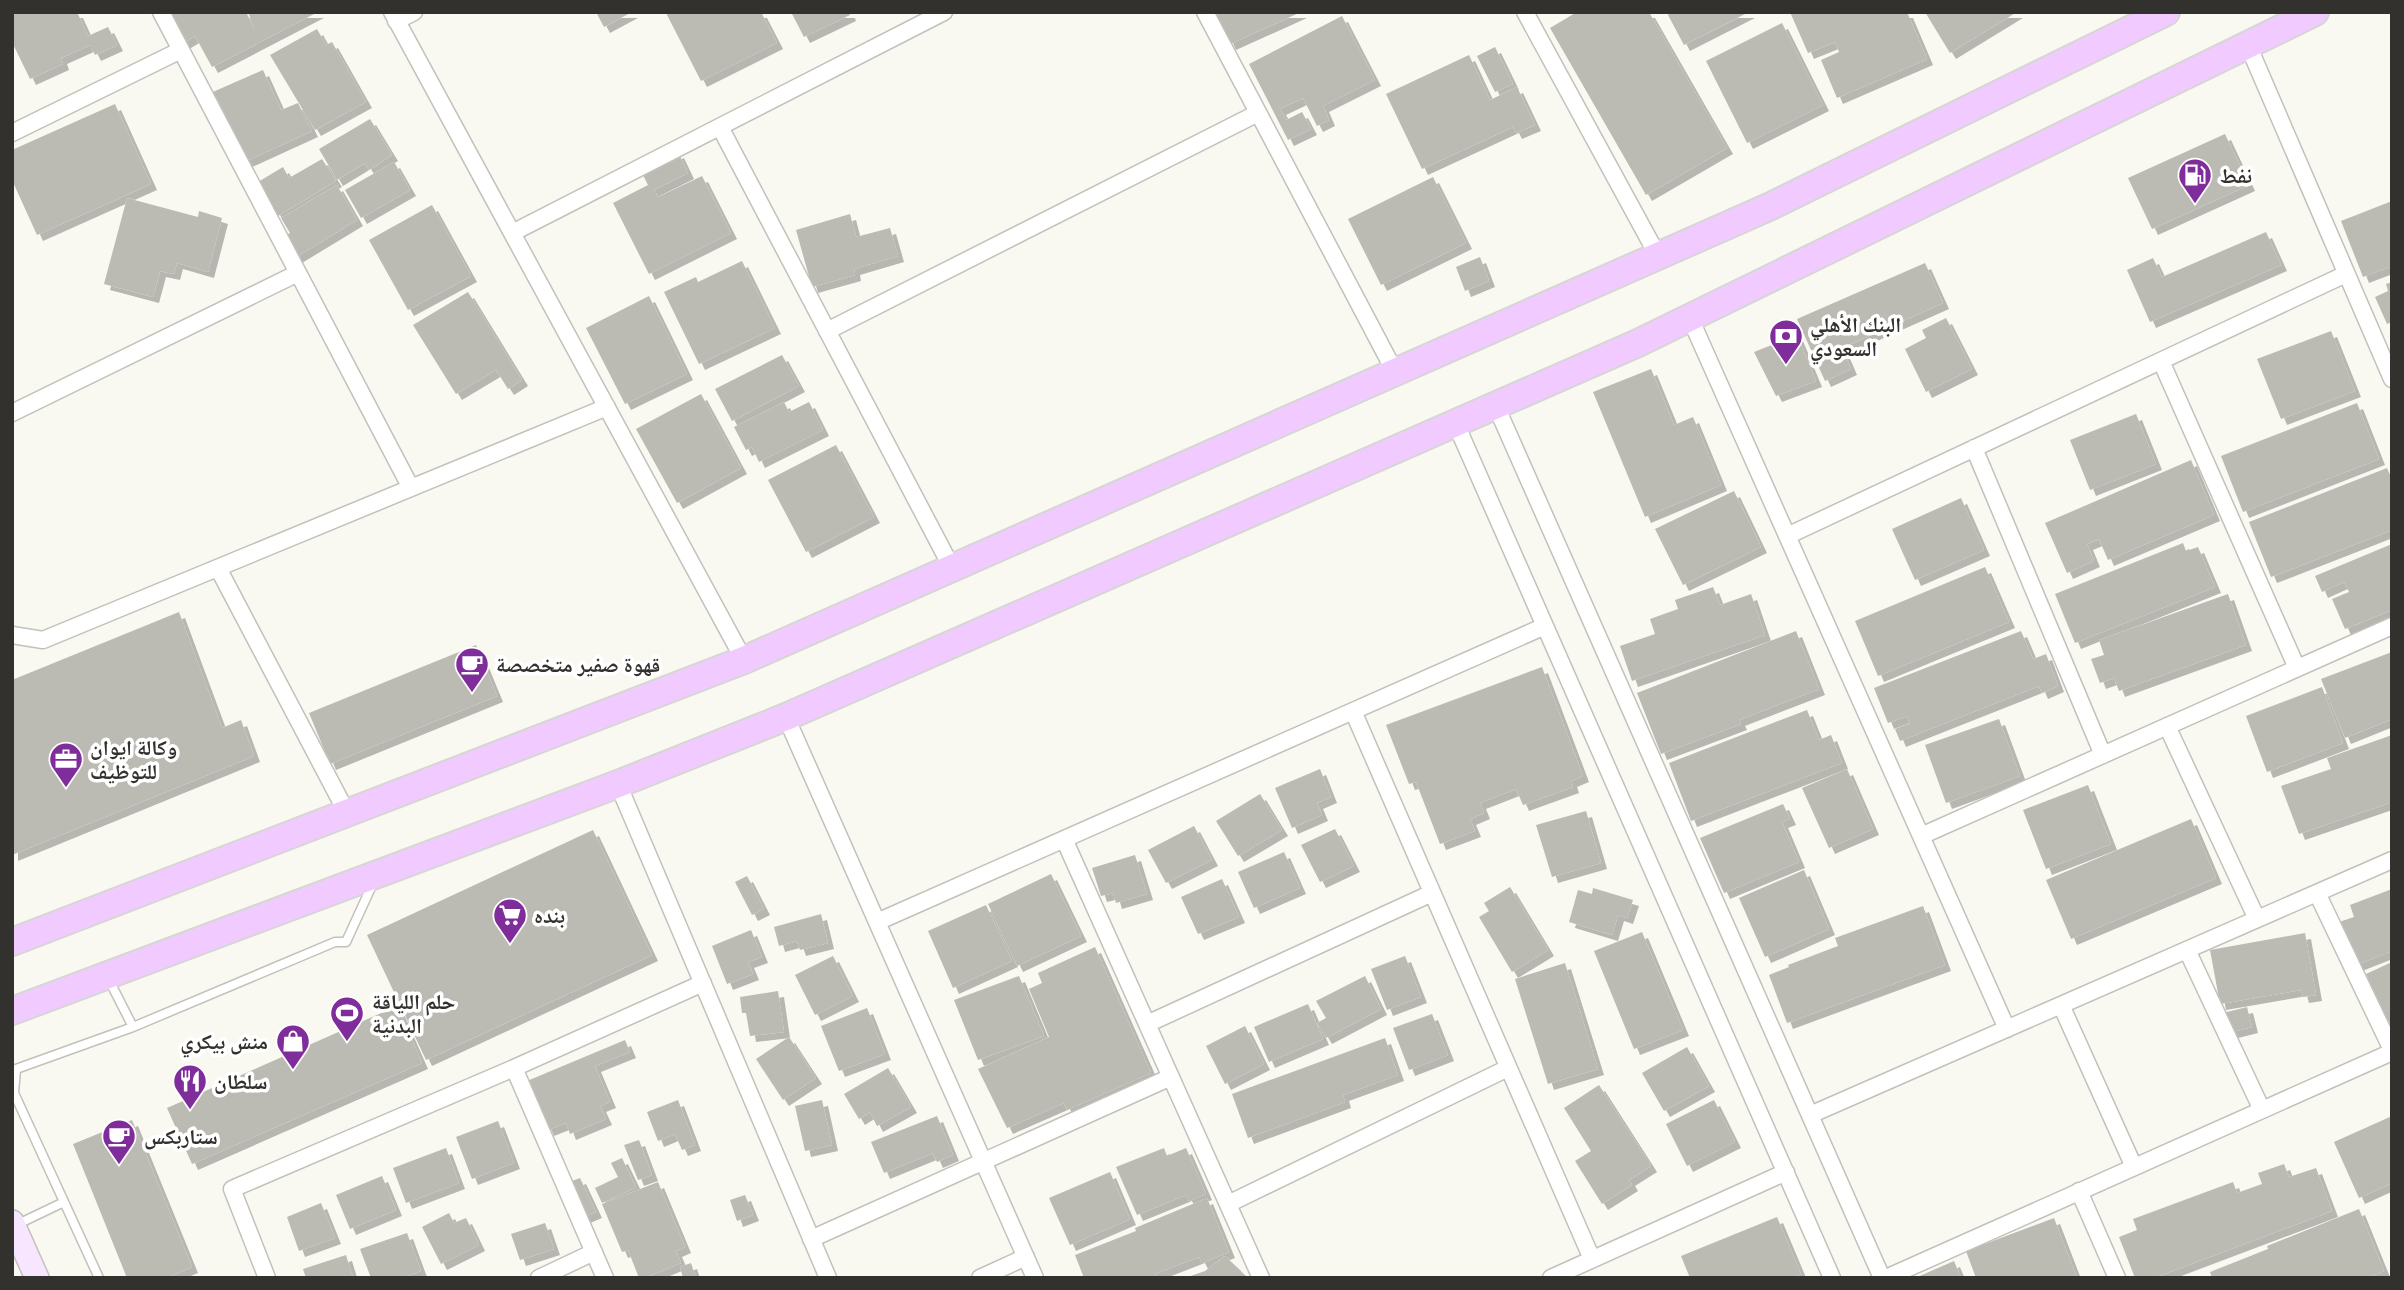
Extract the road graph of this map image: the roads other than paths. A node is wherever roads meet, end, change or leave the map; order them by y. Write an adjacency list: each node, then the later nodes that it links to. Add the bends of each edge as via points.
1 (161, 12): 10 (street)
2 (414, 12): 8 (street)
3 (943, 12): 12 (street)
4 (1205, 12): 11 (street)
5 (1525, 12): 15 (street)
6 (2166, 12): 15 (main road, via 1771,206)
7 (2315, 12): 9 (main road)
8 (394, 17): 14 (street)
9 (2248, 45): 17 (street); 18 (main road)
10 (181, 50): 13 (street); 16 (street)
11 (1258, 113): 19 (street); 21 (street)
12 (720, 127): 14 (street); 19 (street)
13 (12, 133)
14 (512, 233): 24 (street)
15 (1658, 256): 21 (main road)
16 (298, 273): 25 (street); 28 (street)
17 (2346, 274): 20 (street); 22 (street)
18 (1689, 318): 23 (main road); 29 (street)
19 (827, 331): 31 (street)
20 (2161, 361): 27 (street); 36 (street)
21 (1395, 372): 31 (main road)
22 (2392, 379)
23 (1496, 406): 26 (main road); 65 (street)
24 (607, 407): 28 (street); 35 (street)
25 (12, 413)
26 (1456, 424): 32 (street); 38 (main road)
27 (1974, 448): 29 (street); 40 (street)
28 (411, 488): 30 (street)
29 (1787, 536): 43 (street)
30 (218, 568): 34 (street, via 44,640); 42 (street)
31 (952, 568): 35 (main road)
32 (1545, 626): 37 (street); 68 (street)
33 (2392, 626): 36 (street)
34 (12, 635)
35 (744, 660): 42 (main road)
36 (2297, 668): 39 (street)
37 (1353, 712): 44 (street); 47 (street)
38 (786, 717): 41 (main road); 50 (street)
39 (2167, 726): 40 (street); 49 (street)
40 (2103, 755): 43 (street)
41 (618, 784): 46 (main road); 54 (street)
42 (347, 813): 51 (main road)
43 (1921, 836): 59 (street)
44 (1064, 839): 50 (street); 57 (street)
45 (2392, 860): 48 (street)
46 (378, 873): 53 (main road); 58 (lane, via 346,942 335,942)
47 (1432, 893): 57 (street); 62 (street)
48 (2317, 893): 49 (street); 60 (street)
49 (2257, 919): 52 (street)
50 (877, 922): 66 (street)
51 (12, 942)
52 (2187, 950): 55 (street); 64 (street)
53 (106, 975): 56 (main road); 58 (lane)
54 (703, 983): 61 (street); 73 (street)
55 (2061, 1005): 59 (street); 67 (street)
56 (13, 1011)
57 (1147, 1024): 63 (street)
58 (133, 1027): 70 (lane, via 16,1069 14,1093)
59 (2007, 1029): 65 (street)
60 (2392, 1051): 64 (street)
61 (514, 1068): 74 (street); 80 (street, via 232,1189)
62 (1508, 1068): 71 (street); 76 (street)
63 (1171, 1077): 66 (street); 71 (street)
64 (2262, 1110): 67 (street)
65 (1810, 1115): 88 (street)
66 (983, 1160): 73 (street); 75 (street)
67 (2134, 1167): 69 (street)
68 (1786, 1172): 76 (street); 87 (street)
69 (2080, 1191): 88 (street); 89 (street)
70 (64, 1202): 72 (lane); 79 (lane)
71 (1228, 1204): 85 (street)
72 (13, 1224): 78 (street)
73 (811, 1238): 77 (street)
74 (594, 1252): 81 (street); 82 (street)
75 (1026, 1257): 83 (street); 84 (street)
76 (1592, 1259): 86 (street)
77 (825, 1277)
78 (37, 1278)
79 (99, 1278)
80 (267, 1278)
81 (539, 1278)
82 (605, 1278)
83 (980, 1278)
84 (1035, 1278)
85 (1261, 1278)
86 (1550, 1278)
87 (1832, 1278)
88 (1884, 1278)
89 (2117, 1278)

